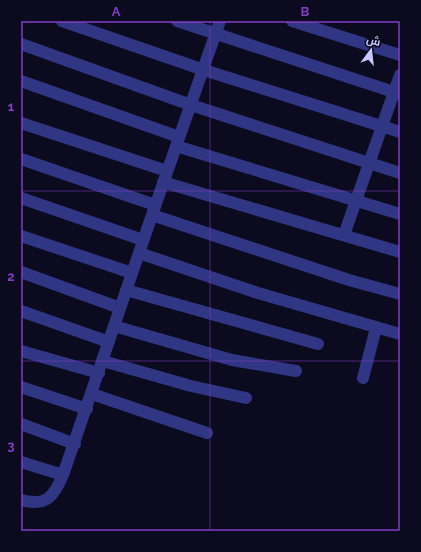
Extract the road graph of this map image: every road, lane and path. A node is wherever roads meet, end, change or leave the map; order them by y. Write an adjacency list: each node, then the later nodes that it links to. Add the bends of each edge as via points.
1 (62, 21): 8 (street)
2 (177, 21): 5 (street)
3 (220, 21): 5 (street)
4 (292, 21): 7 (street)
5 (215, 34): 8 (street); 11 (street)
6 (21, 44): 12 (street)
7 (400, 55)
8 (204, 70): 12 (street); 14 (street)
9 (400, 74): 11 (street)
10 (21, 81): 16 (street)
11 (397, 93): 14 (street)
12 (191, 105): 16 (street); 18 (street)
13 (21, 123): 20 (street)
14 (382, 126): 15 (street); 18 (street)
15 (400, 132)
16 (177, 142): 20 (street); 22 (street)
17 (21, 159): 23 (street)
18 (369, 162): 19 (street); 22 (street)
19 (400, 173)
20 (165, 176): 23 (street); 25 (street)
21 (21, 198): 27 (street)
22 (356, 199): 24 (street); 25 (street)
23 (153, 210): 27 (street); 33 (street, via 350,280)
24 (400, 214)
25 (344, 235): 28 (street)
26 (21, 236): 31 (street)
27 (143, 240): 29 (street)
28 (400, 252)
29 (139, 253): 31 (street); 37 (street, via 258,293)
30 (21, 272): 34 (street)
31 (132, 273): 32 (street)
32 (126, 290): 34 (street); 40 (street)
33 (400, 294)
34 (120, 308): 36 (street)
35 (21, 311): 39 (street)
36 (114, 326): 39 (street); 43 (street, via 232,360)
37 (376, 328): 38 (street); 45 (street)
38 (400, 334)
39 (109, 342): 42 (street)
40 (318, 344)
41 (21, 351): 44 (street)
42 (103, 361): 44 (street); 48 (street, via 191,386)
43 (296, 371)
44 (99, 373): 47 (street)
45 (363, 378)
46 (21, 387): 49 (street)
47 (92, 394): 49 (street); 51 (street)
48 (246, 398)
49 (87, 409): 52 (street)
50 (21, 424): 52 (street)
51 (207, 433)
52 (75, 444): 54 (street)
53 (21, 462): 54 (street)
54 (63, 475): 55 (street, via 54,495 48,499 29,502)
55 (21, 500)

